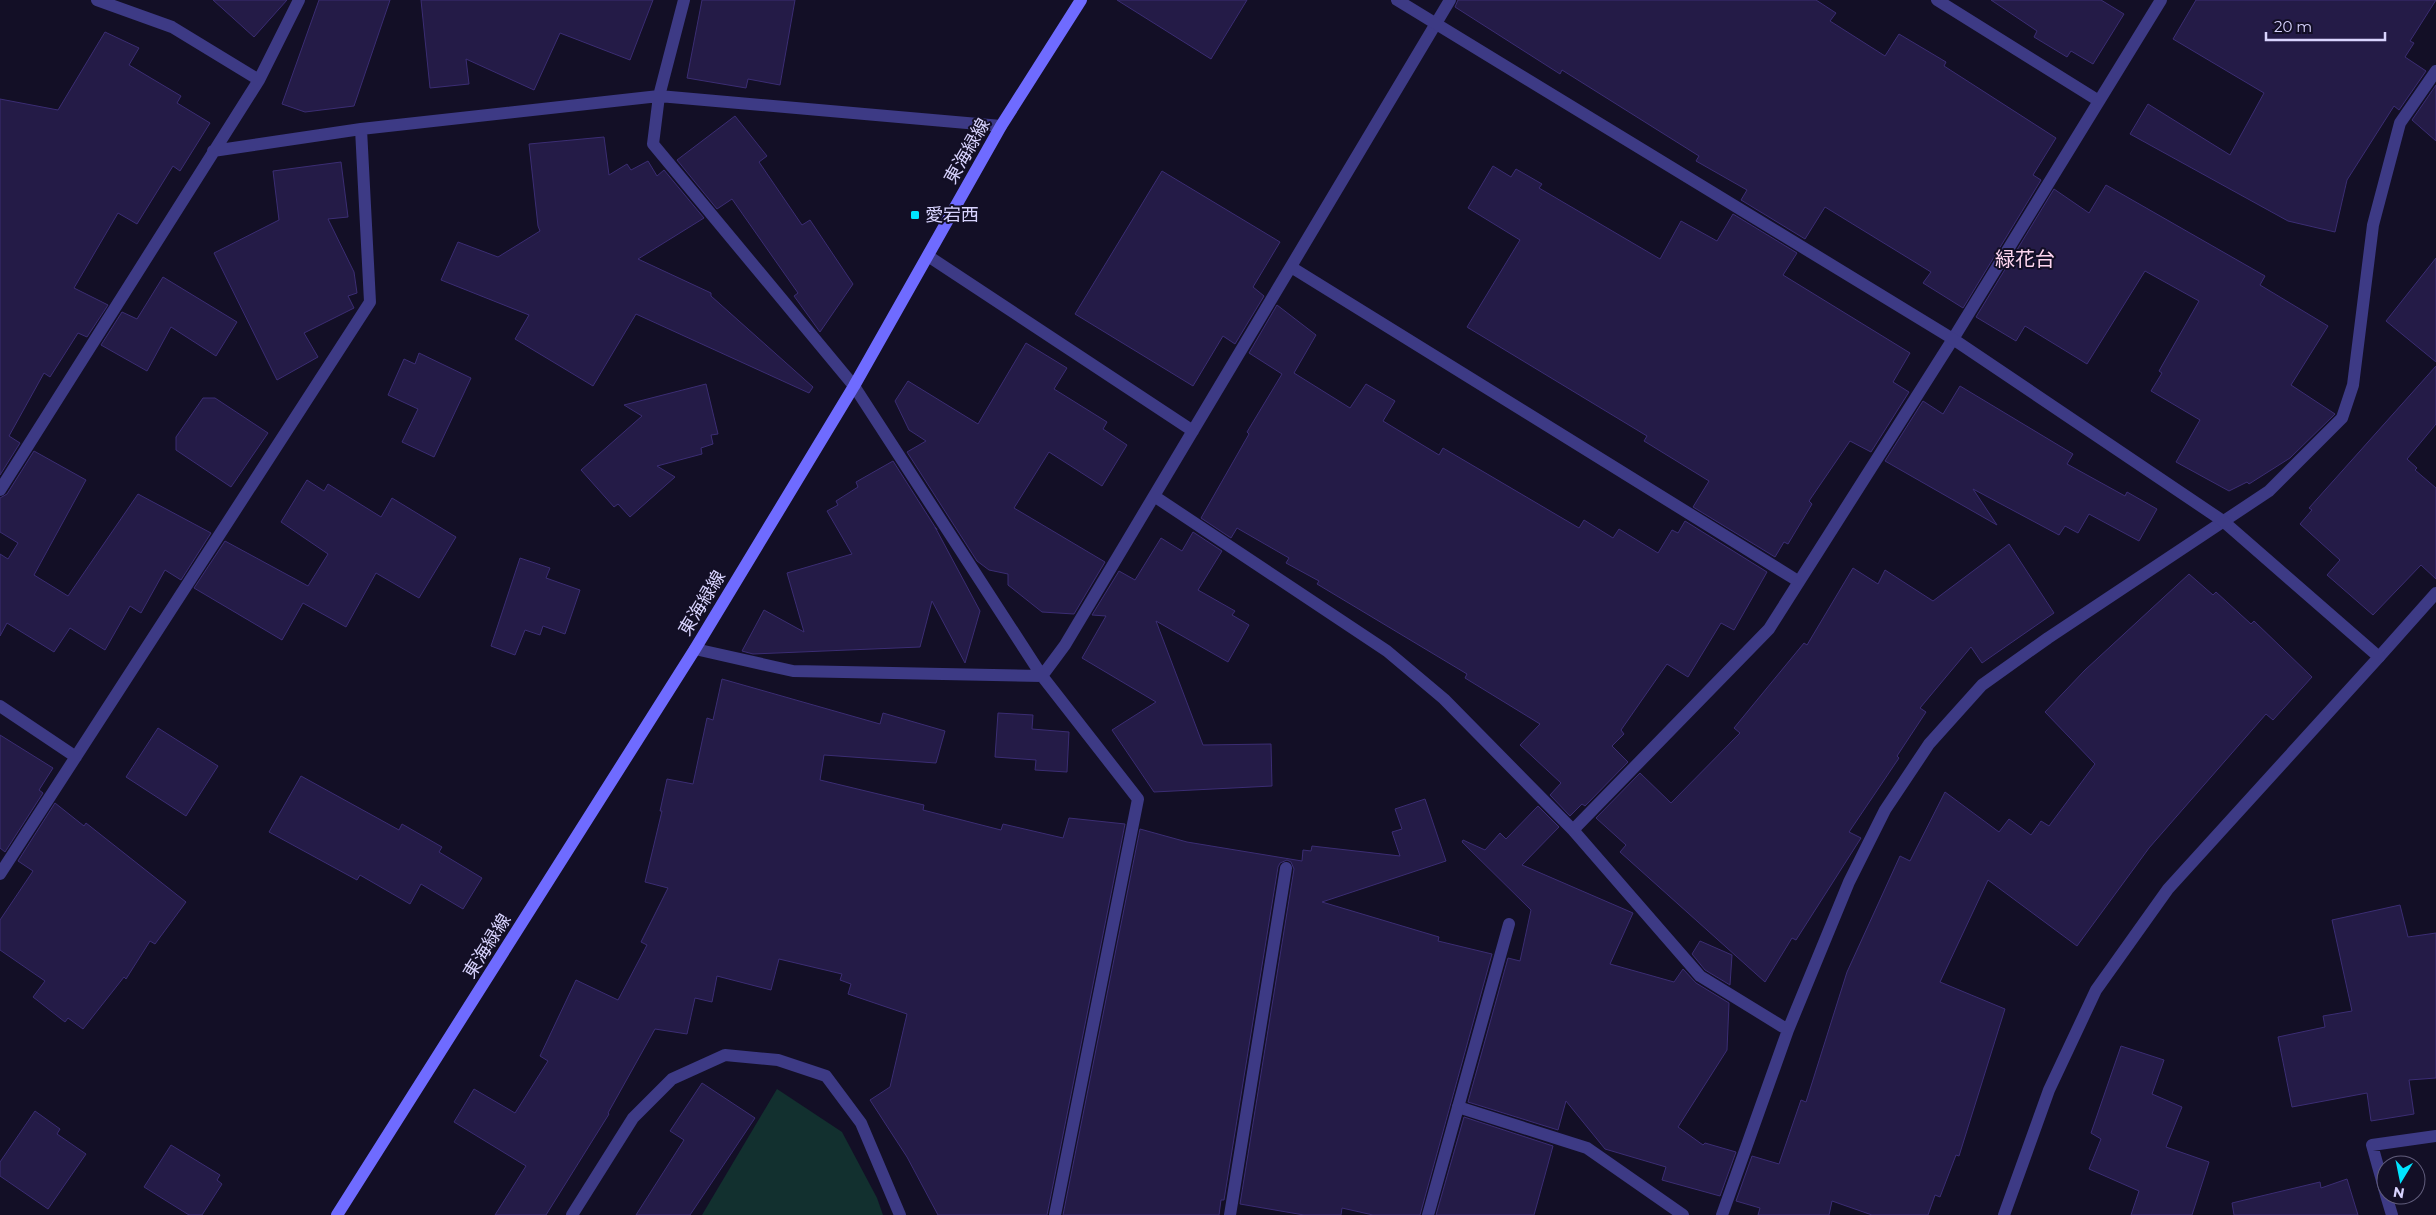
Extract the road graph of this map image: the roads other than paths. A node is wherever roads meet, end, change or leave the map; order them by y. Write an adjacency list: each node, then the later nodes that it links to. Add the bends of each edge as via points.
1 (97, 0): 11 (street, via 172,27)
2 (299, 0): 11 (street)
3 (684, 0): 12 (street)
4 (1081, 0): 14 (main road, 東海緑線)
5 (1397, 0): 9 (street)
6 (1450, 0): 9 (street)
7 (1937, 0): 13 (street)
8 (2161, 0): 13 (street)
9 (1436, 23): 18 (street); 19 (street)
10 (2436, 71): 24 (street, via 2400,123 2373,225 2354,385 2342,418 2269,491)
11 (259, 80): 16 (street)
12 (659, 96): 14 (street); 15 (street); 20 (street, via 653,144)
13 (2099, 101): 19 (street)
14 (1001, 126): 17 (main road, 東海緑線)
15 (361, 130): 16 (street); 31 (street, via 370,302)
16 (213, 151): 22 (street)
17 (928, 256): 20 (main road, 東海緑線); 21 (street)
18 (1291, 267): 21 (street); 25 (street)
19 (1953, 339): 24 (street); 25 (street)
20 (854, 386): 27 (main road, 東海緑線); 29 (street)
21 (1193, 431): 23 (street)
22 (0, 490)
23 (1154, 496): 29 (street, via 1066,645); 32 (street, via 1387,651 1444,699)
24 (2223, 522): 28 (street); 36 (street, via 1982,686 1929,744 1885,810 1849,882)
25 (1798, 581): 32 (street, via 1769,629)
26 (2436, 593): 28 (street)
27 (695, 649): 29 (street, via 792,671); 40 (main road, 東海緑線)
28 (2379, 657): 48 (street, via 2168,890 2096,990 2049,1090)
29 (1042, 676): 43 (street, via 1138,799)
30 (0, 706): 31 (street)
31 (76, 757): 34 (street)
32 (1573, 830): 36 (street, via 1700,976)
33 (1286, 868): 44 (street)
34 (0, 874)
35 (1509, 924): 37 (street)
36 (1788, 1030): 47 (street)
37 (1458, 1107): 45 (street); 46 (street, via 1587,1148)
38 (2436, 1136): 39 (street, via 2372,1145)
39 (2376, 1159)
40 (337, 1215)
41 (572, 1215): 42 (street, via 633,1118 672,1079 725,1055 778,1060 826,1076 861,1123)
42 (900, 1215)
43 (1054, 1215)
44 (1230, 1215)
45 (1428, 1215)
46 (1683, 1215)
47 (1722, 1215)
48 (2004, 1215)

